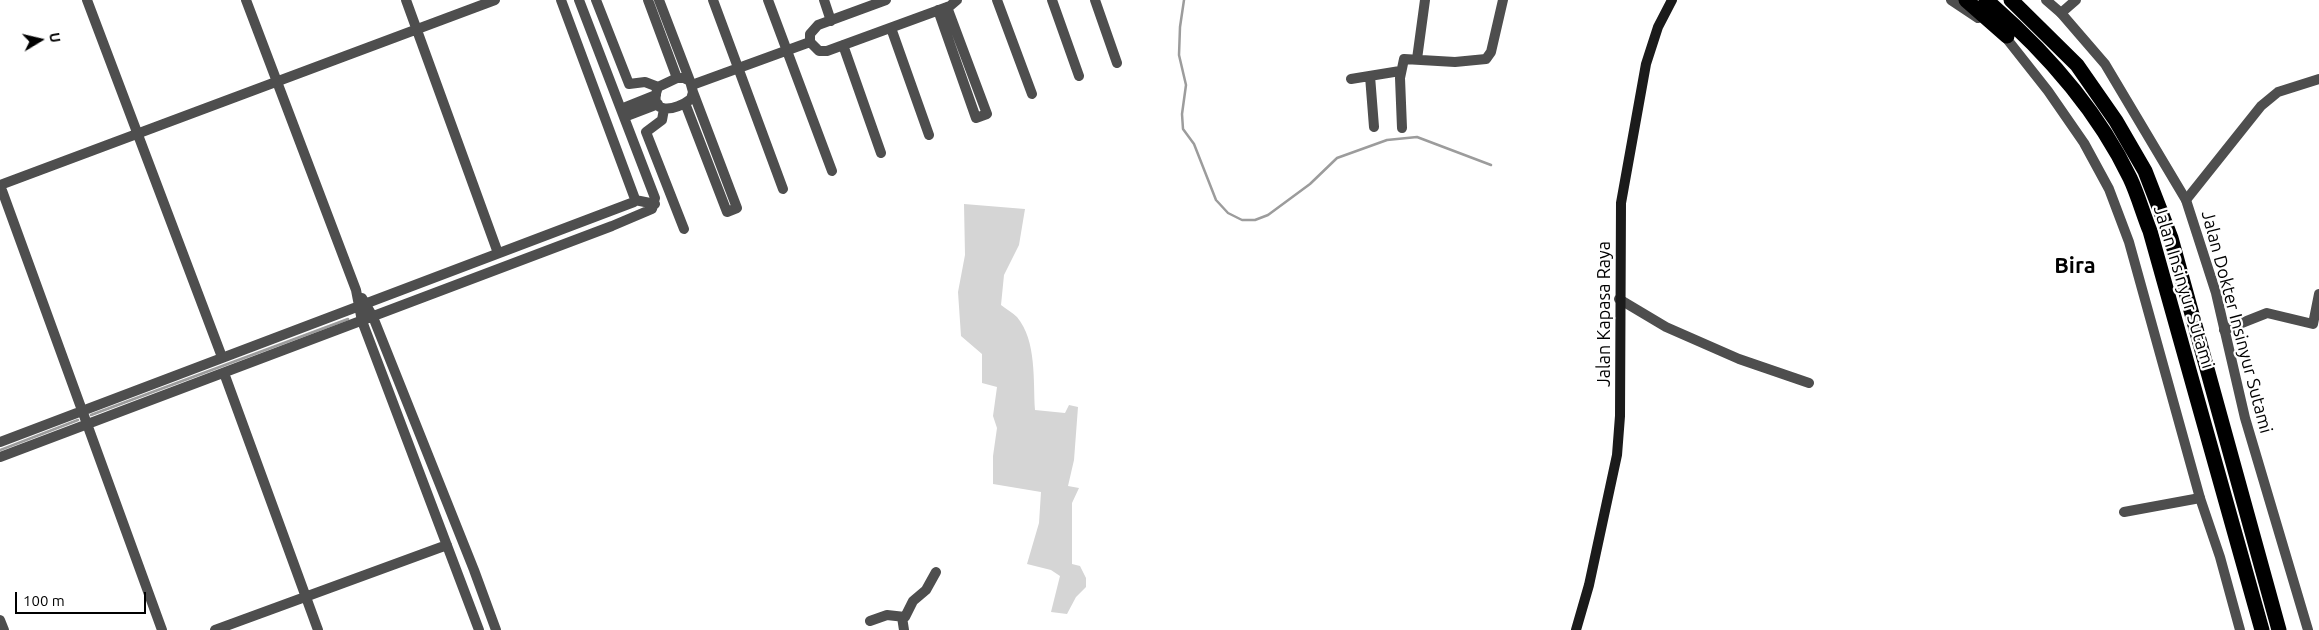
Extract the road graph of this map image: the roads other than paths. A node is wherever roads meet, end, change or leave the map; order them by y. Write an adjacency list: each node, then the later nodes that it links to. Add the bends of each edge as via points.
1 (87, 0): 53 (street)
2 (246, 0): 45 (street)
3 (406, 0): 31 (street)
4 (495, 0): 31 (street)
5 (562, 0): 59 (street)
6 (580, 0): 50 (street)
7 (596, 0): 48 (street, via 629,84 645,82)
8 (648, 0): 42 (street)
9 (659, 0): 46 (street)
10 (713, 0): 38 (street)
11 (768, 0): 35 (street)
12 (824, 0): 29 (street)
13 (957, 0): 27 (street)
14 (997, 0): 47 (street)
15 (1052, 0): 40 (street)
16 (1095, 0): 37 (street)
17 (1425, 0): 36 (street)
18 (1503, 0): 36 (street, via 1491,52 1486,58 1455,62)
19 (1672, 0): 65 (main road, Jalan Kapasa Raya, via 1650,46 1638,104 1621,203)
20 (1951, 0): 32 (street)
21 (1966, 0): 32 (highway)
22 (1986, 0): 94 (highway, Jalan Insinyur Sutami, via 2064,77 2101,129 2130,178 2150,231)
23 (2011, 0): 95 (highway, Jalan Insinyur Sutami, via 2077,65 2116,121 2144,171 2171,238)
24 (2046, 0): 28 (street, Jalan Dokter Insinyur Sutami)
25 (2076, 0): 28 (street)
26 (882, 1): 29 (street)
27 (942, 9): 27 (street, via 987,114 976,118); 30 (street)
28 (2061, 13): 60 (street, Jalan Dokter Insinyur Sutami, via 2106,64)
29 (831, 20): 33 (street, via 813,29)
30 (890, 28): 34 (street); 54 (street)
31 (417, 29): 45 (street); 63 (street)
32 (2007, 36): 77 (street, via 2084,143 2109,189 2129,242)
33 (810, 42): 34 (street, via 820,51); 35 (street)
34 (842, 45): 55 (street)
35 (787, 50): 38 (street); 56 (street)
36 (1417, 59): 39 (street, via 1405,58)
37 (1117, 63)
38 (738, 68): 46 (street); 58 (street)
39 (1400, 71): 41 (street); 52 (street)
40 (1079, 76)
41 (1370, 76): 43 (street); 51 (street)
42 (677, 78): 46 (street, via 684,78); 48 (street)
43 (1351, 79)
44 (2319, 79): 60 (street, via 2278,92 2261,106)
45 (277, 82): 53 (street); 66 (street)
46 (692, 86): 49 (street, via 691,99); 49 (street, via 737,208 727,212)
47 (1032, 94)
48 (659, 99): 49 (street); 50 (street); 62 (street, via 662,120 646,132)
49 (685, 103)
50 (622, 113): 61 (street)
51 (1374, 127)
52 (1402, 128)
53 (137, 133): 57 (street); 70 (street)
54 (929, 135)
55 (880, 153)
56 (832, 171)
57 (0, 185): 73 (street)
58 (783, 189)
59 (635, 200): 61 (street); 63 (street)
60 (2186, 200): 69 (street, Jalan Dokter Insinyur Sutami, via 2216,292)
61 (655, 204): 67 (street, via 652,209 612,226)
62 (684, 229)
63 (498, 253): 66 (street)
64 (2319, 294): 69 (street, via 2313,324 2267,313)
65 (1619, 299): 72 (street, via 1666,327 1739,359); 92 (main road, Jalan Kapasa Raya, via 1617,455)
66 (361, 304): 67 (street); 68 (street); 70 (street)
67 (373, 317): 68 (street); 90 (street)
68 (362, 321): 71 (street); 79 (street)
69 (2224, 330): 96 (street, Jalan Dokter Insinyur Sutami, via 2245,418)
70 (222, 357): 73 (street)
71 (224, 373): 74 (street); 81 (street)
72 (1809, 383)
73 (82, 411): 74 (street); 75 (street)
74 (87, 424): 76 (street); 86 (street)
75 (0, 442)
76 (0, 457)
77 (2200, 498): 78 (street); 93 (street)
78 (2124, 512)
79 (447, 545): 81 (street); 89 (street)
80 (936, 572): 82 (street, via 929,587 916,597 907,615)
81 (306, 598): 87 (street); 88 (street)
82 (902, 617): 84 (street, via 887,615); 91 (street)
83 (0, 620): 85 (street)
84 (870, 621)
85 (4, 630)
86 (162, 630)
87 (215, 630)
88 (318, 630)
89 (479, 630)
90 (496, 630)
91 (904, 630)
92 (1576, 630)
93 (2240, 630)
94 (2262, 630)
95 (2279, 630)
96 (2308, 630)

